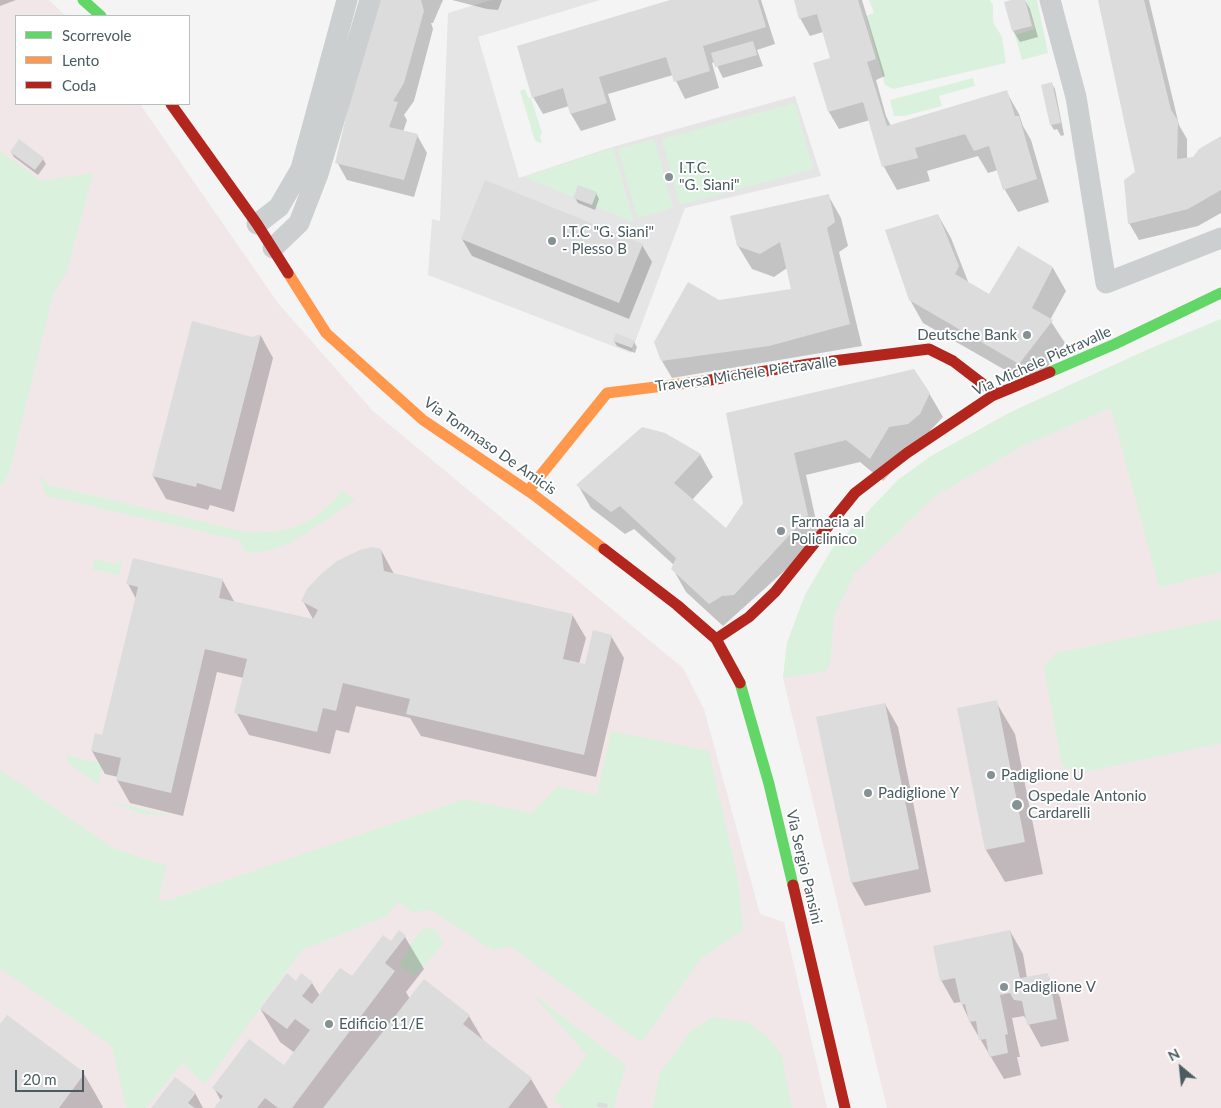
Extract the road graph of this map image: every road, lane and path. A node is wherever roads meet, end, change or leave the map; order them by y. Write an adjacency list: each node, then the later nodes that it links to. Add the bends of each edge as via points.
1 (347, 0): 5 (street, via 301,170 279,207)
2 (370, 0): 7 (street, via 318,174 299,223)
3 (1050, 0): 6 (street, via 1076,96 1106,283)
4 (172, 105): 5 (main road, Via Tommaso De Amicis)
5 (257, 224): 7 (main road, Via Tommaso De Amicis)
6 (1221, 238)
7 (273, 248): 10 (main road, Via Tommaso De Amicis, via 326,333 423,420)
8 (1221, 294): 9 (main road, Via Michele Pietravalle, via 1115,344)
9 (994, 395): 10 (street, Traversa Michele Pietravalle, via 950,364 929,354 611,398); 11 (main road, Via Michele Pietravalle, via 907,453 855,493 775,592 750,617)
10 (531, 493): 11 (main road, Via Tommaso De Amicis, via 677,605)
11 (716, 639): 12 (main road, Via Sergio Pansini, via 740,683 770,784)
12 (845, 1108)

